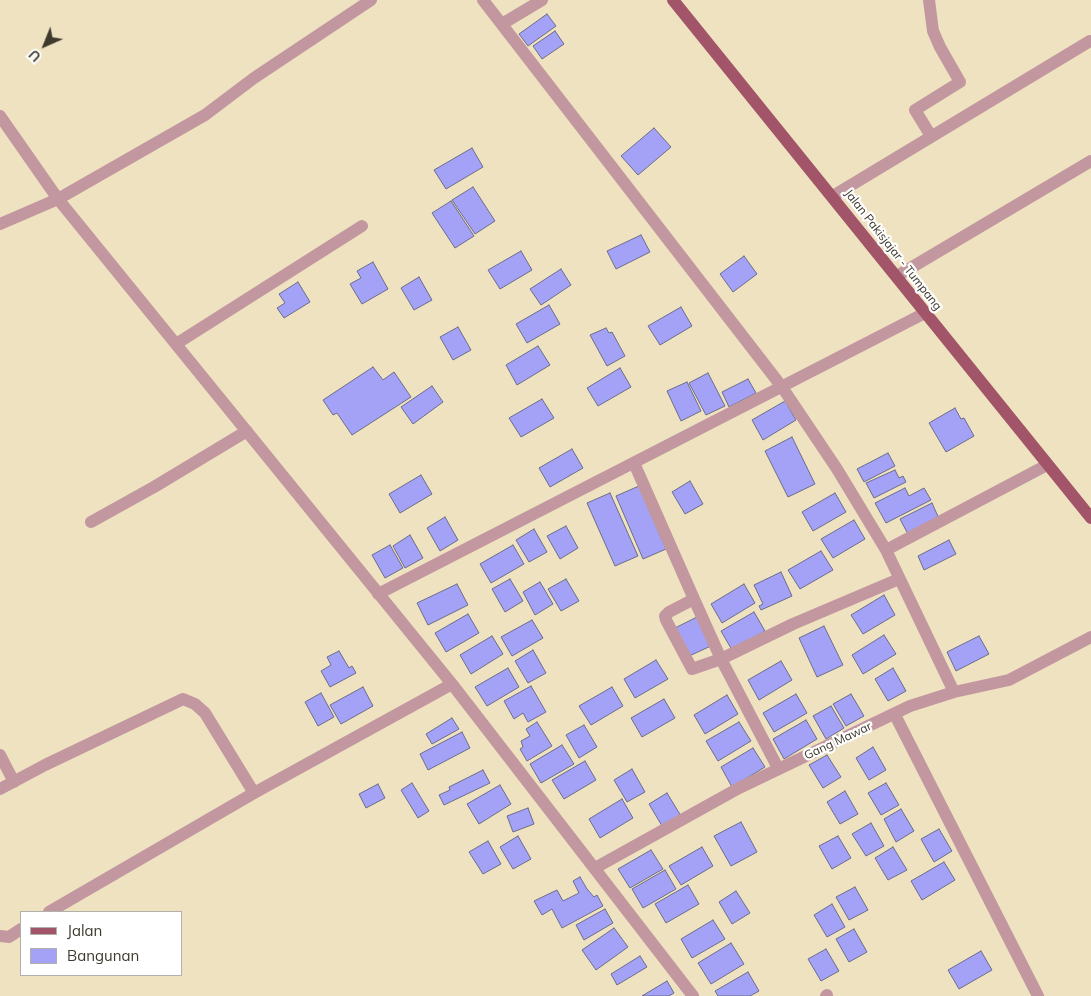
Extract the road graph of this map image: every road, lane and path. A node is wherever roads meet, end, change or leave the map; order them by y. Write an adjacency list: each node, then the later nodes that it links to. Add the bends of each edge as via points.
1 (371, 0): 12 (street, via 254,78 205,115)
2 (483, 0): 6 (street)
3 (542, 0): 6 (street)
4 (673, 0): 11 (main road, Jalan Pakisjajar - Tumpang)
5 (929, 0): 9 (street, via 933,31 960,82 915,110)
6 (502, 24): 18 (street)
7 (1090, 41): 9 (street)
8 (0, 116): 12 (street)
9 (931, 136): 11 (street)
10 (1091, 161): 15 (street)
11 (833, 196): 15 (main road, Jalan Pakisjajar - Tumpang)
12 (58, 199): 13 (street); 17 (street)
13 (0, 224)
14 (362, 226): 17 (street)
15 (897, 276): 16 (main road, Jalan Pakisjajar - Tumpang)
16 (925, 313): 18 (street); 21 (main road, Jalan Pakisjajar - Tumpang)
17 (176, 344): 19 (street)
18 (782, 387): 20 (street); 24 (street)
19 (247, 431): 23 (street, via 154,488); 26 (street)
20 (634, 463): 26 (street); 27 (street)
21 (1047, 465): 22 (main road, Jalan Pakisjajar - Tumpang); 24 (street)
22 (1091, 518)
23 (90, 522)
24 (886, 550): 25 (street)
25 (899, 579): 29 (street); 31 (street)
26 (378, 594): 30 (street)
27 (694, 599): 29 (street); 29 (street, via 669,612 666,620 692,669)
28 (1091, 637): 31 (street, Gang Mawar, via 1009,680)
29 (721, 659): 34 (street)
30 (452, 684): 37 (street); 38 (street)
31 (954, 692): 32 (street, Gang Mawar, via 910,706)
32 (895, 715): 34 (street, Gang Mawar); 43 (street)
33 (0, 755): 35 (street)
34 (778, 768): 38 (street, Gang Mawar)
35 (14, 782): 36 (street); 37 (street, via 183,699 205,713)
36 (0, 789)
37 (254, 793): 39 (street)
38 (595, 868): 42 (street)
39 (50, 911)
40 (20, 930): 41 (street, via 9,937)
41 (0, 936)
42 (693, 996)
43 (1038, 996)

